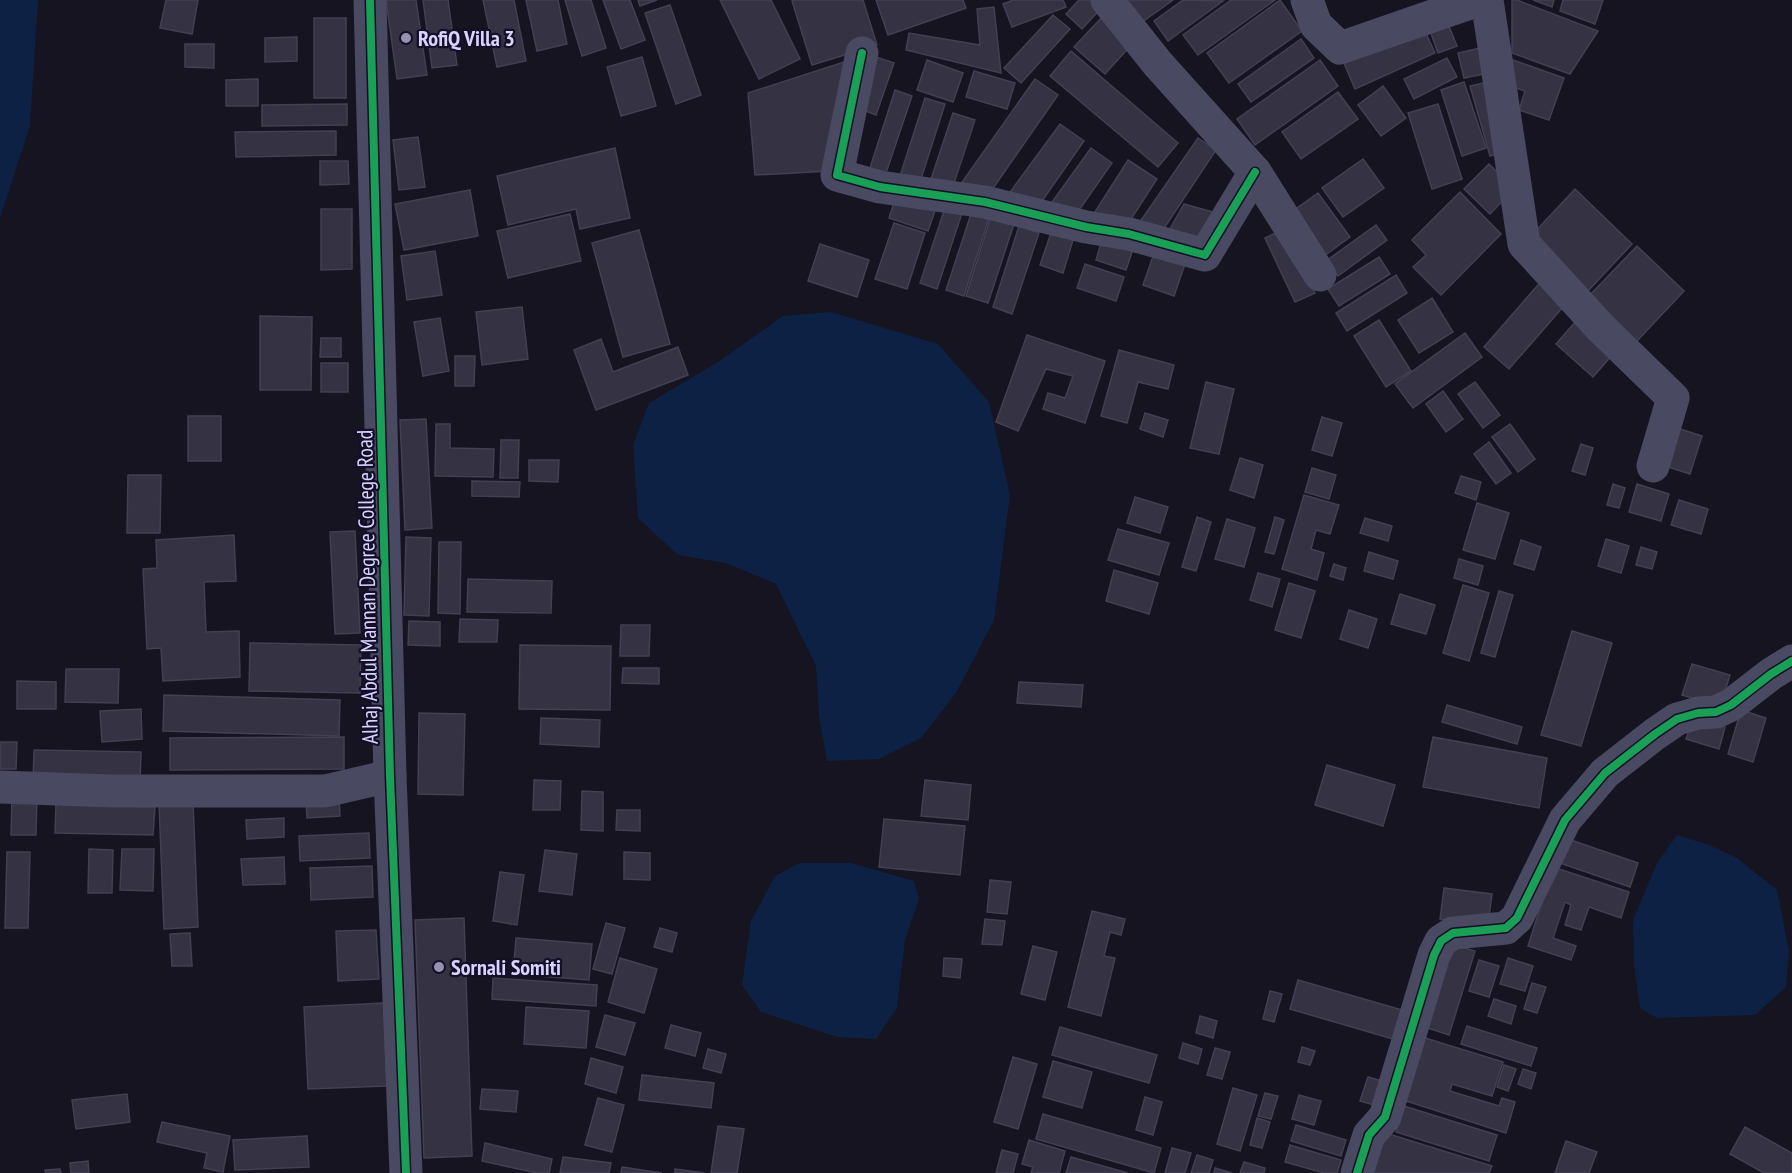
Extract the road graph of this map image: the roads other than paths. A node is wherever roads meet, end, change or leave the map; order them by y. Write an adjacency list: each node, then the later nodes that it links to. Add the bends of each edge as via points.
1 (370, 0): 11 (street, Alhaj Abdul Mannan Degree College Road)
2 (1107, 0): 7 (street, via 1158,64)
3 (1307, 0): 4 (street, via 1316,25 1340,48)
4 (1479, 0)
5 (1487, 0): 9 (street, via 1524,244 1601,328 1674,398)
6 (862, 53): 7 (street, via 837,175 880,187 985,202 1205,255)
7 (1255, 172): 8 (street)
8 (1320, 275)
9 (1653, 466)
10 (1792, 661): 14 (street, via 1731,705 1716,712 1677,719 1605,773 1565,820 1511,925 1453,933 1441,941 1385,1117 1369,1135)
11 (390, 776): 12 (street, via 325,791); 13 (street, Alhaj Abdul Mannan Degree College Road)
12 (0, 787)
13 (406, 1173)
14 (1357, 1173)

